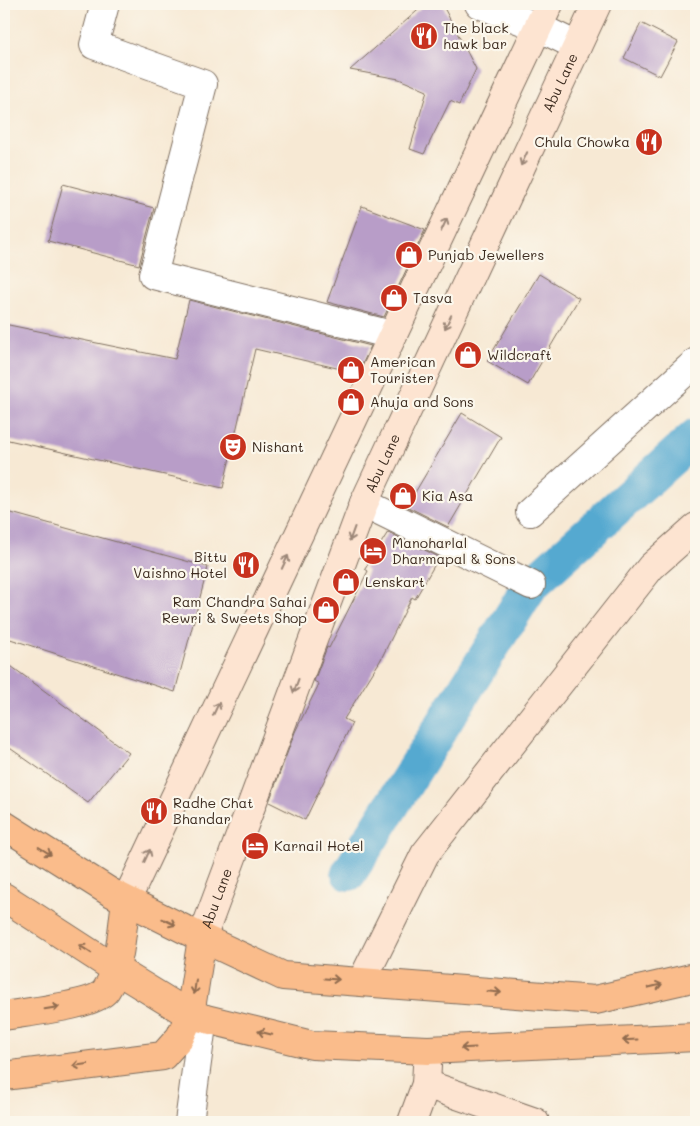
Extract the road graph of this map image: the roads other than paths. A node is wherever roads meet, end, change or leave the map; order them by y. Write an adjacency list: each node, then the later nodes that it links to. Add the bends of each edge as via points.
1 (105, 4): 6 (street, via 94,46 203,84 153,275)
2 (479, 4): 4 (street)
3 (597, 4): 5 (street, Abu Lane)
4 (543, 15): 5 (street); 6 (street, one-way to 4)
5 (577, 46): 8 (street, Abu Lane, one-way to 8)
6 (392, 334): 14 (street, one-way to 6)
7 (696, 362): 9 (street)
8 (364, 503): 11 (street); 15 (street, Abu Lane, one-way to 15)
9 (530, 512)
10 (696, 527): 18 (street, via 651,567 425,854)
11 (532, 585)
12 (4, 825): 14 (main road, one-way to 14)
13 (4, 897): 16 (main road, one-way to 13)
14 (126, 900): 15 (main road, one-way to 15); 16 (main road)
15 (202, 938): 18 (main road, one-way to 18, via 284,976); 20 (main road, one-way to 20)
16 (115, 969): 19 (main road, one-way to 16, via 84,1003 106,991); 20 (main road)
17 (696, 977): 18 (main road, one-way to 17, via 595,1000)
18 (362, 981)
19 (4, 1016)
20 (197, 1016): 22 (main road, one-way to 20, via 312,1045); 23 (main road, one-way to 23, via 163,1056); 25 (street)
21 (696, 1037): 22 (main road, one-way to 22)
22 (428, 1050): 24 (street)
23 (4, 1076)
24 (426, 1084): 26 (street); 27 (street)
25 (189, 1122)
26 (412, 1122)
27 (535, 1122)

